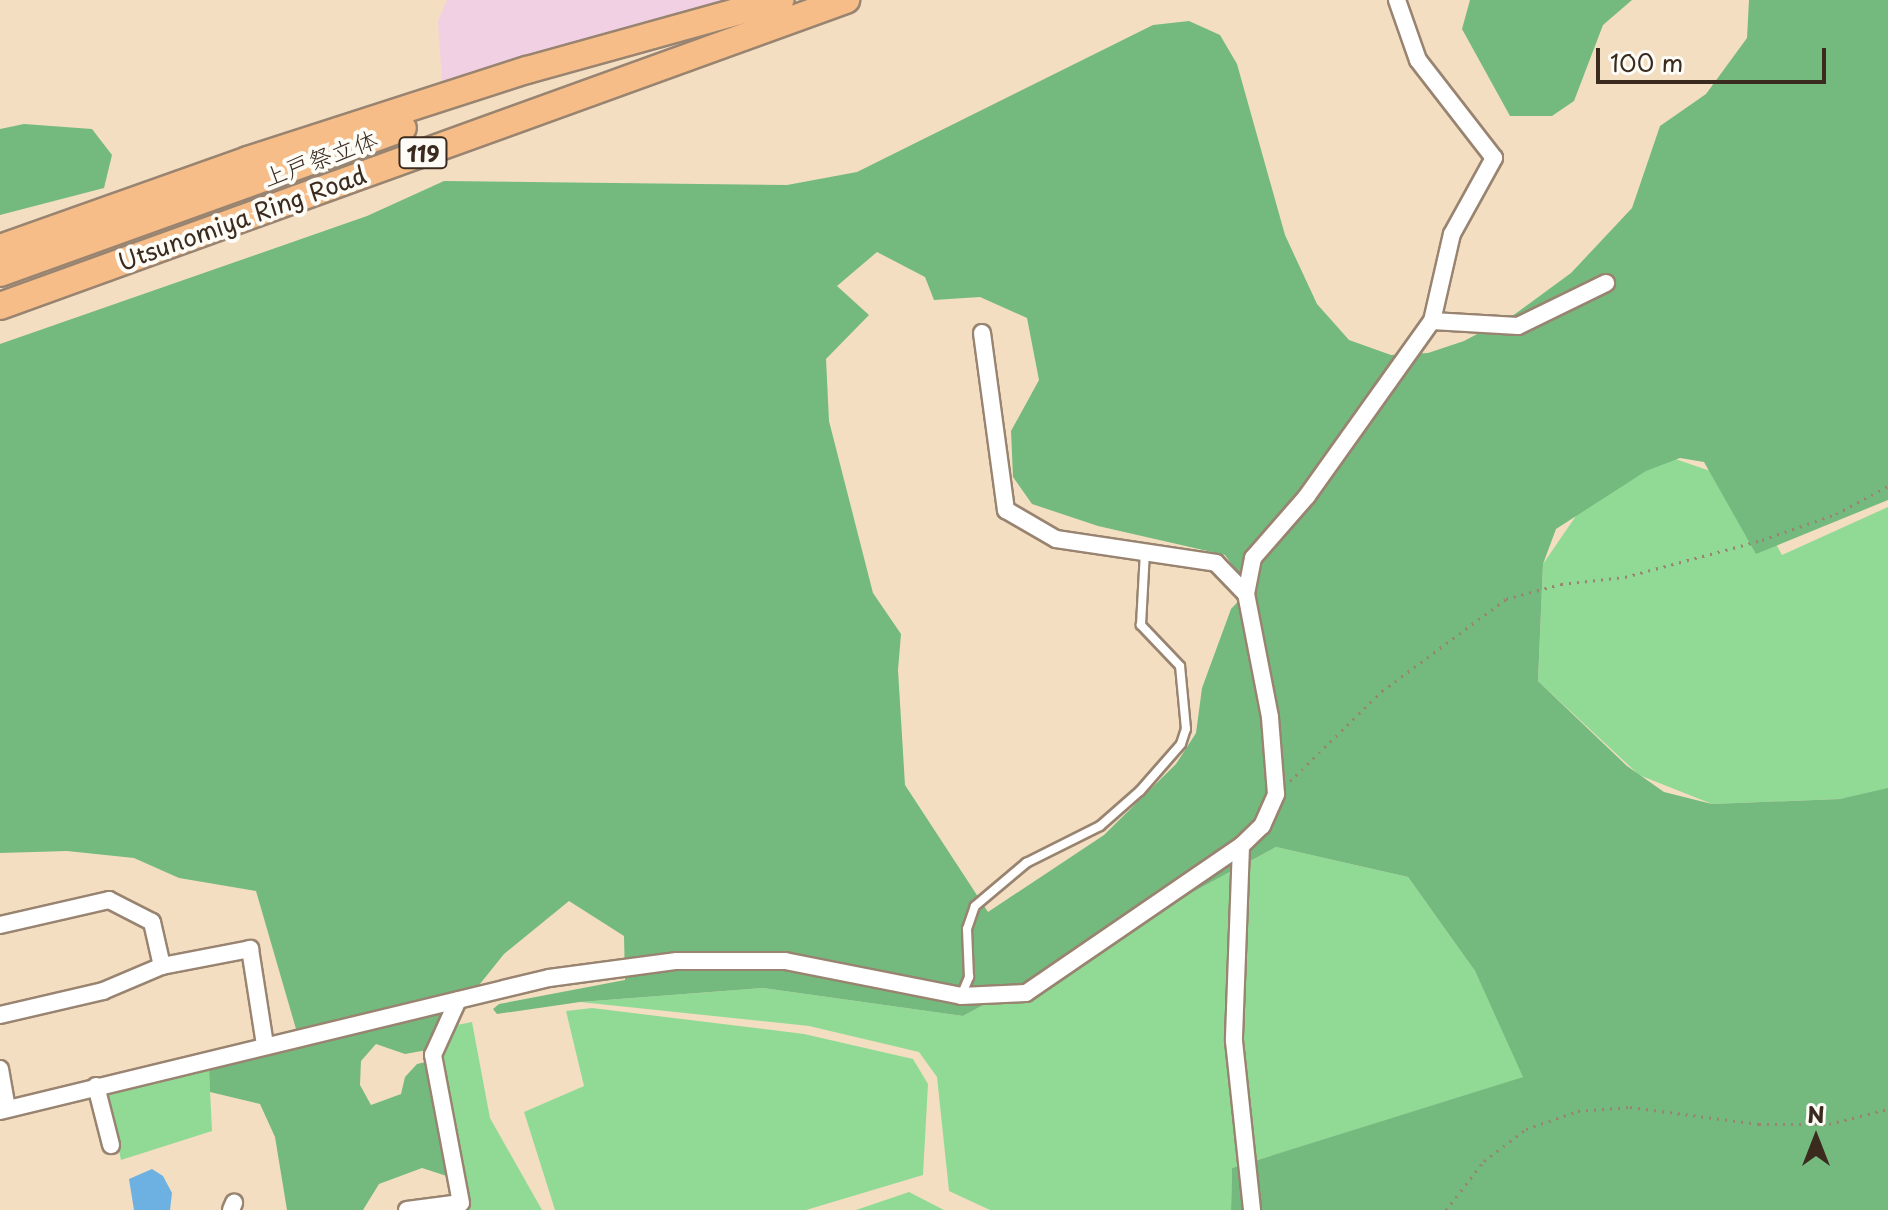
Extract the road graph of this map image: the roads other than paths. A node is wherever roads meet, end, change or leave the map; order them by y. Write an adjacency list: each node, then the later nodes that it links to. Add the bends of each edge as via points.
1 (780, 0): 4 (highway, Utsunomiya Ring Road / 119)
2 (846, 0): 4 (highway, Utsunomiya Ring Road / 119)
3 (1397, 0): 10 (street, via 1418,60 1494,158 1452,234)
4 (731, 30): 5 (highway, Utsunomiya Ring Road / 119, via 527,70 248,160); 6 (highway, 上戸祭立体 / 119); 8 (highway, 上戸祭立体 / 119); 9 (highway, Utsunomiya Ring Road / 119)
5 (0, 248)
6 (0, 273)
7 (1606, 283): 10 (street, via 1518,326)
8 (0, 290)
9 (0, 306)
10 (1432, 321): 13 (street, via 1307,496 1253,558)
11 (982, 333): 12 (street, via 1006,510 1056,539)
12 (1145, 552): 13 (street, via 1216,563); 17 (lane, via 1141,625 1180,666 1186,729 1181,744 1100,826 1026,863 975,906 967,929 969,977)
13 (1246, 594): 14 (street, via 1270,717 1276,794 1262,826)
14 (1241, 846): 17 (street, via 1026,993); 26 (street, via 1234,1041)
15 (0, 925): 16 (street, via 109,900 152,922)
16 (162, 966): 19 (street, via 103,991); 20 (street, via 250,949)
17 (961, 996): 18 (street, via 785,961 677,961 549,978)
18 (458, 1000): 20 (street); 25 (street, via 433,1055 461,1203)
19 (0, 1015)
20 (265, 1045): 22 (street)
21 (0, 1069): 23 (street)
22 (96, 1086): 23 (street); 24 (street)
23 (4, 1109)
24 (111, 1145)
25 (407, 1210)
26 (1252, 1210)

